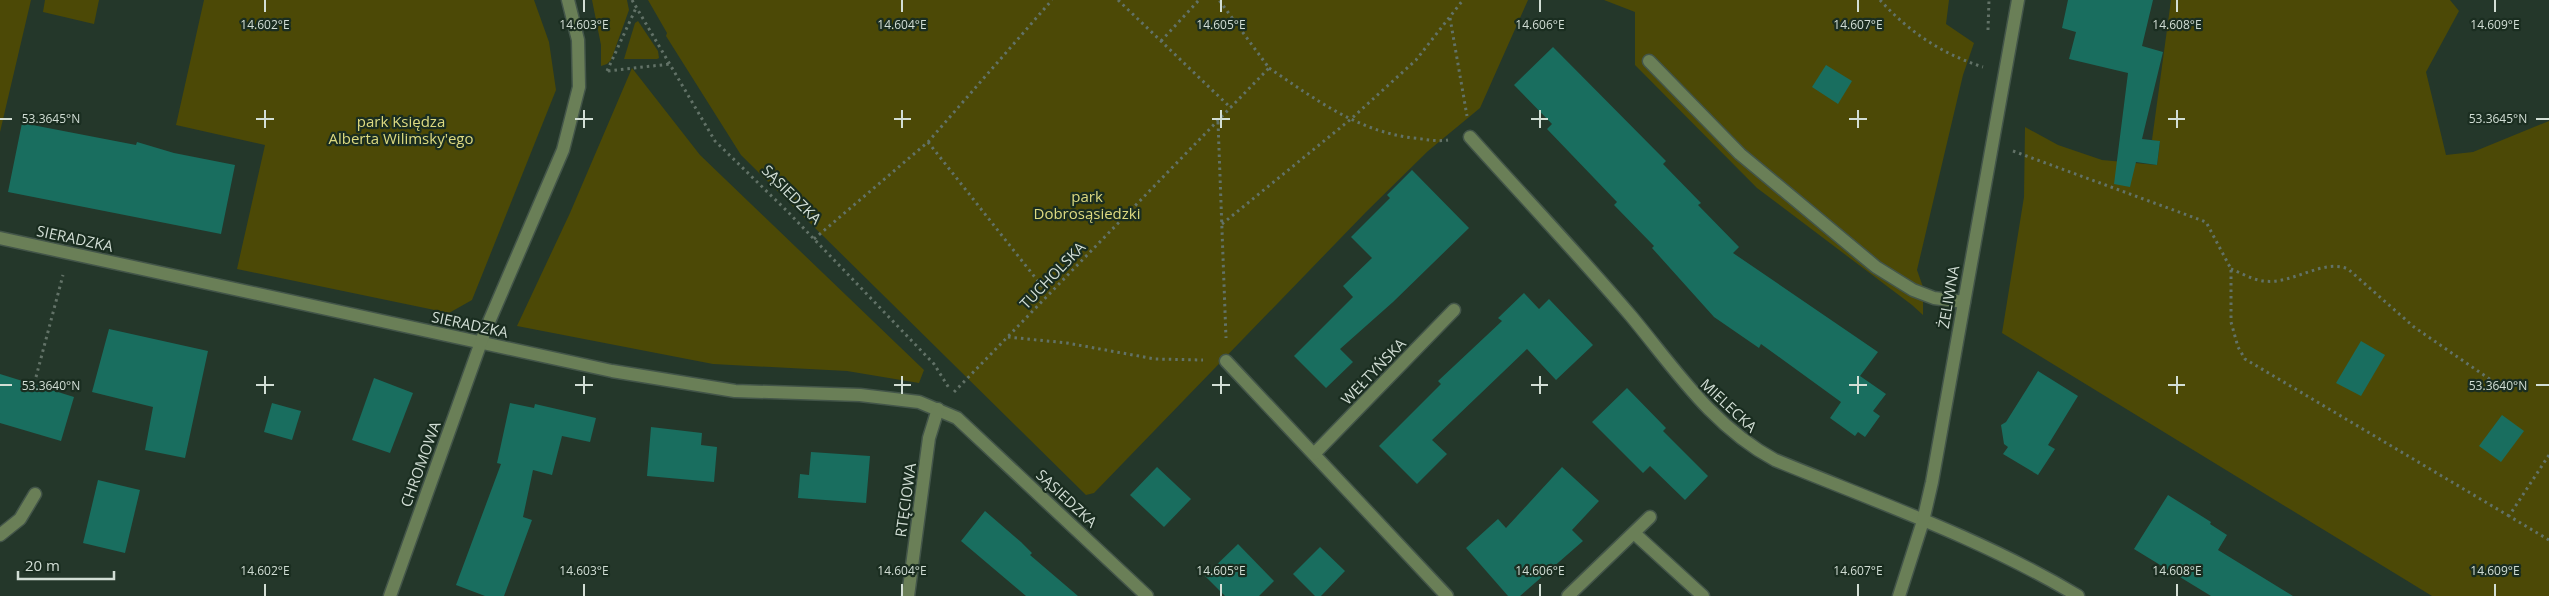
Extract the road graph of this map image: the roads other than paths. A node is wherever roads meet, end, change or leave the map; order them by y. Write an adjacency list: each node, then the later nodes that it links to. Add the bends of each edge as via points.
1 (568, 0): 8 (street, via 578,40 579,88 563,150)
2 (2018, 0): 6 (street, ŻELIWNA)
3 (1649, 61): 6 (street, via 1740,154 1876,267 1913,290 1934,298)
4 (1470, 137): 14 (street, MIELECKA, via 1631,316 1681,381 1735,435 1751,448 1775,460)
5 (0, 238): 8 (street, SIERADZKA)
6 (1964, 302): 14 (street, ŻELIWNA)
7 (1454, 310): 11 (street, WEŁTYŃSKA)
8 (481, 344): 10 (street, SIERADZKA, via 680,384 735,390 860,395 919,402); 17 (street, CHROMOWA)
9 (1226, 361): 11 (street)
10 (938, 409): 18 (street, RTĘCIOWA, via 929,438); 19 (street, SĄSIEDZKA, via 957,418)
11 (1314, 454): 20 (street)
12 (35, 494): 16 (street, via 20,519)
13 (1650, 517): 15 (street)
14 (1923, 521): 23 (street, ŻELIWNA); 24 (street, MIELECKA, via 1972,540)
15 (1634, 533): 21 (street); 22 (street)
16 (0, 535)
17 (390, 596)
18 (908, 596)
19 (1147, 596)
20 (1447, 596)
21 (1568, 596)
22 (1703, 596)
23 (1899, 596)
24 (2078, 596)

